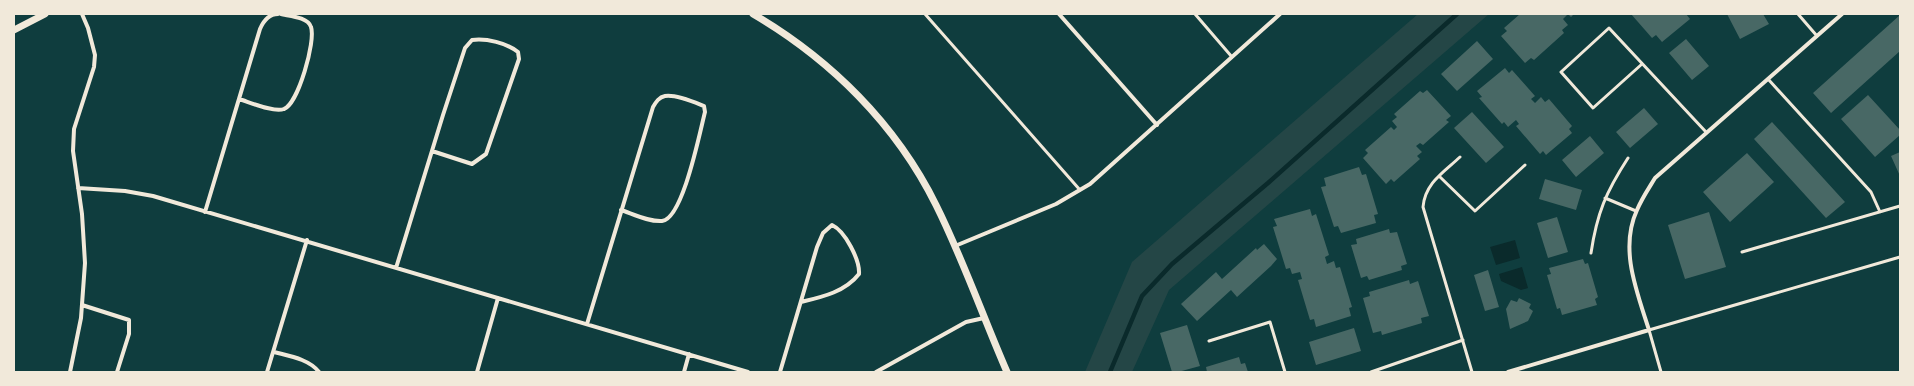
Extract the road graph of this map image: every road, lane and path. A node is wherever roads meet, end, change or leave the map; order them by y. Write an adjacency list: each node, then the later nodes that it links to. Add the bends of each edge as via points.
1 (45, 14): 11 (street)
2 (82, 14): 24 (street, via 95,54 94,67 74,129 73,151)
3 (280, 14): 16 (street, via 274,14 260,29); 16 (street, via 300,19 311,27 312,39 298,93 283,110)
4 (753, 14): 33 (street, via 817,57 852,89 884,124 912,163)
5 (925, 14): 25 (lane)
6 (1059, 14): 17 (street)
7 (1195, 14): 13 (lane)
8 (1280, 14): 13 (street)
9 (1798, 14): 12 (lane)
10 (1842, 14): 12 (street)
11 (14, 30)
12 (1817, 36): 15 (street)
13 (1232, 57): 17 (street)
14 (1642, 64): 14 (lane, via 1593,108 1561,72 1609,28); 18 (lane)
15 (1768, 78): 18 (street); 31 (lane, via 1871,192)
16 (239, 99): 30 (street)
17 (1157, 124): 25 (street)
18 (1706, 132): 29 (street, via 1655,178)
19 (432, 151): 19 (street, via 465,48 472,40 481,38 513,47 520,59 486,154 472,164); 37 (street)
20 (1460, 157): 23 (lane)
21 (1628, 158): 26 (lane)
22 (1525, 165): 23 (lane, via 1475,211)
23 (1439, 176): 44 (lane, via 1430,184 1424,196 1423,207)
24 (78, 188): 30 (street, via 139,194); 40 (street, via 85,263)
25 (1080, 190): 33 (street, via 1056,204)
26 (1604, 198): 29 (lane); 35 (lane, via 1595,225)
27 (1900, 206): 31 (lane)
28 (621, 210): 28 (street, via 664,221 675,212 706,112 704,106 672,96 658,99 653,106); 42 (street)
29 (1636, 211): 43 (street, via 1630,234 1629,257)
30 (205, 212): 32 (street)
31 (1880, 212): 34 (lane)
32 (307, 240): 37 (street); 46 (street)
33 (955, 246): 41 (street)
34 (1742, 252)
35 (1590, 254)
36 (1900, 257): 43 (lane)
37 (396, 268): 38 (street)
38 (498, 298): 42 (street); 52 (street)
39 (801, 302): 39 (street, via 817,247 823,234 832,225 850,244 860,268 859,274 845,287); 55 (street)
40 (82, 305): 48 (street); 49 (street, via 129,320 129,334)
41 (984, 318): 56 (street, via 966,322); 57 (street)
42 (587, 324): 47 (street)
43 (1649, 330): 61 (street); 62 (lane)
44 (1463, 340): 59 (lane); 60 (lane)
45 (1209, 341): 58 (lane, via 1270,322)
46 (274, 352): 50 (street); 51 (street, via 307,362)
47 (689, 354): 53 (street); 54 (street)
48 (70, 372)
49 (117, 372)
50 (268, 372)
51 (319, 372)
52 (476, 372)
53 (684, 372)
54 (748, 372)
55 (780, 372)
56 (876, 372)
57 (1007, 372)
58 (1285, 372)
59 (1371, 372)
60 (1472, 372)
61 (1508, 372)
62 (1661, 372)

